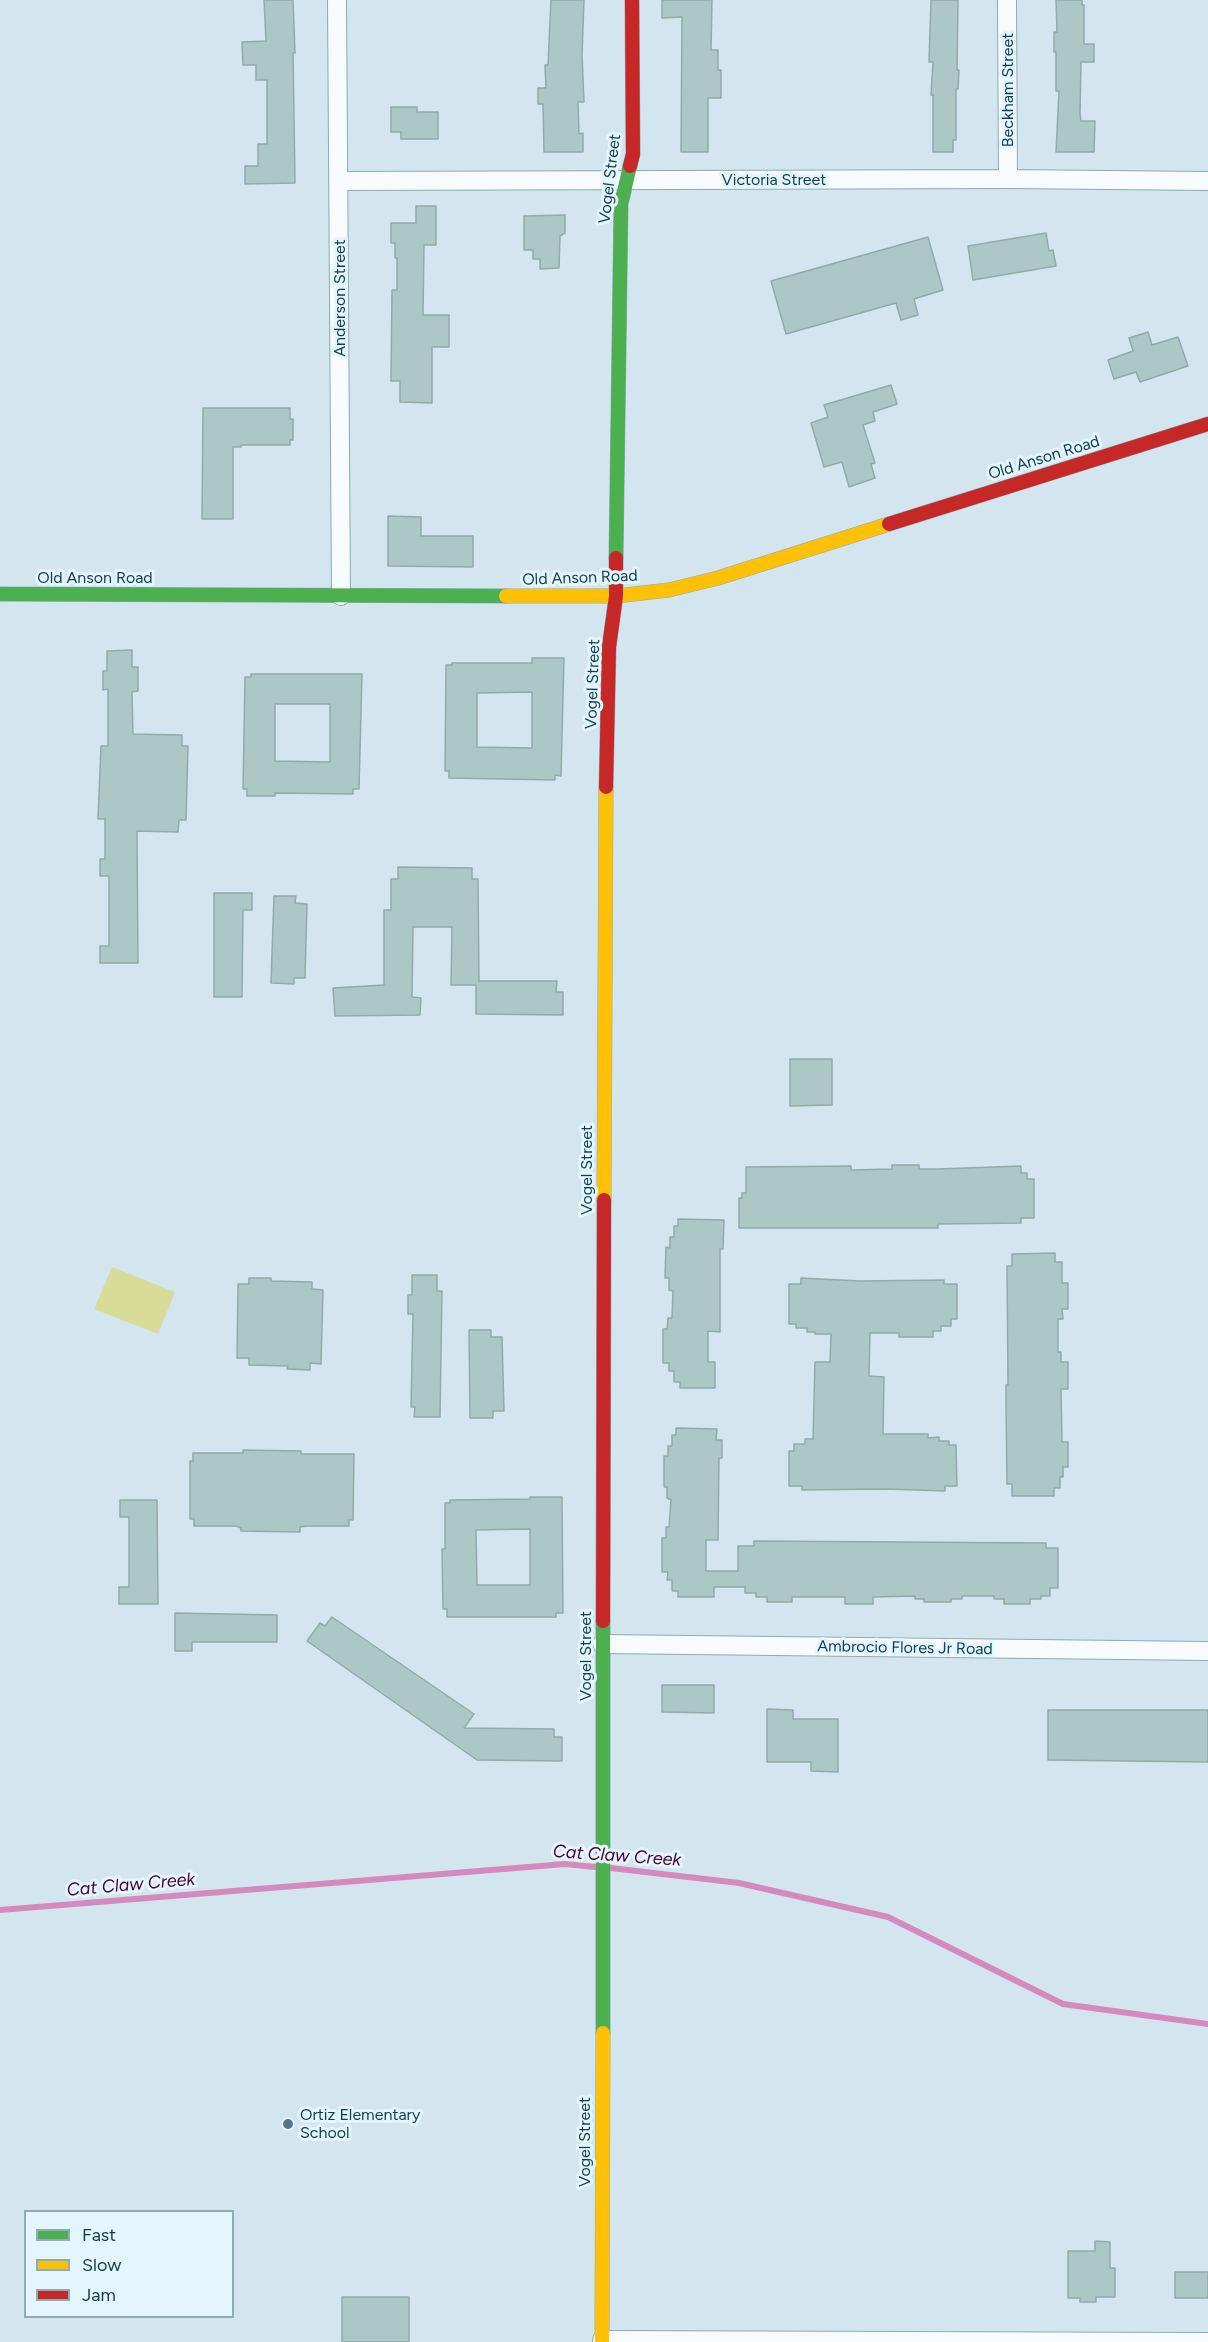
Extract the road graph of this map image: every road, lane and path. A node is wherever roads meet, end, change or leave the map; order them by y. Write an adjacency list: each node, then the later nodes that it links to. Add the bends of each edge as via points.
1 (338, 0): 6 (street, Anderson Street)
2 (632, 0): 5 (street, Vogel Street, via 633,153)
3 (1007, 0): 4 (street, Beckham Street)
4 (1008, 179): 5 (street, Victoria Street); 7 (street, Victoria Street)
5 (627, 180): 6 (street, Victoria Street); 11 (street, Vogel Street, via 621,204)
6 (339, 181): 10 (street, Anderson Street)
7 (1208, 181)
8 (1208, 424): 11 (street, Old Anson Road, via 718,578 669,590)
9 (0, 594): 10 (street, Old Anson Road)
10 (341, 596): 11 (street, Old Anson Road)
11 (616, 596): 12 (street, Vogel Street, via 609,647 605,866)
12 (603, 1644): 13 (street, Ambrocio Flores Jr Road); 14 (street, Vogel Street)
13 (1208, 1651)
14 (602, 2341): 15 (street)
15 (1208, 2342)

